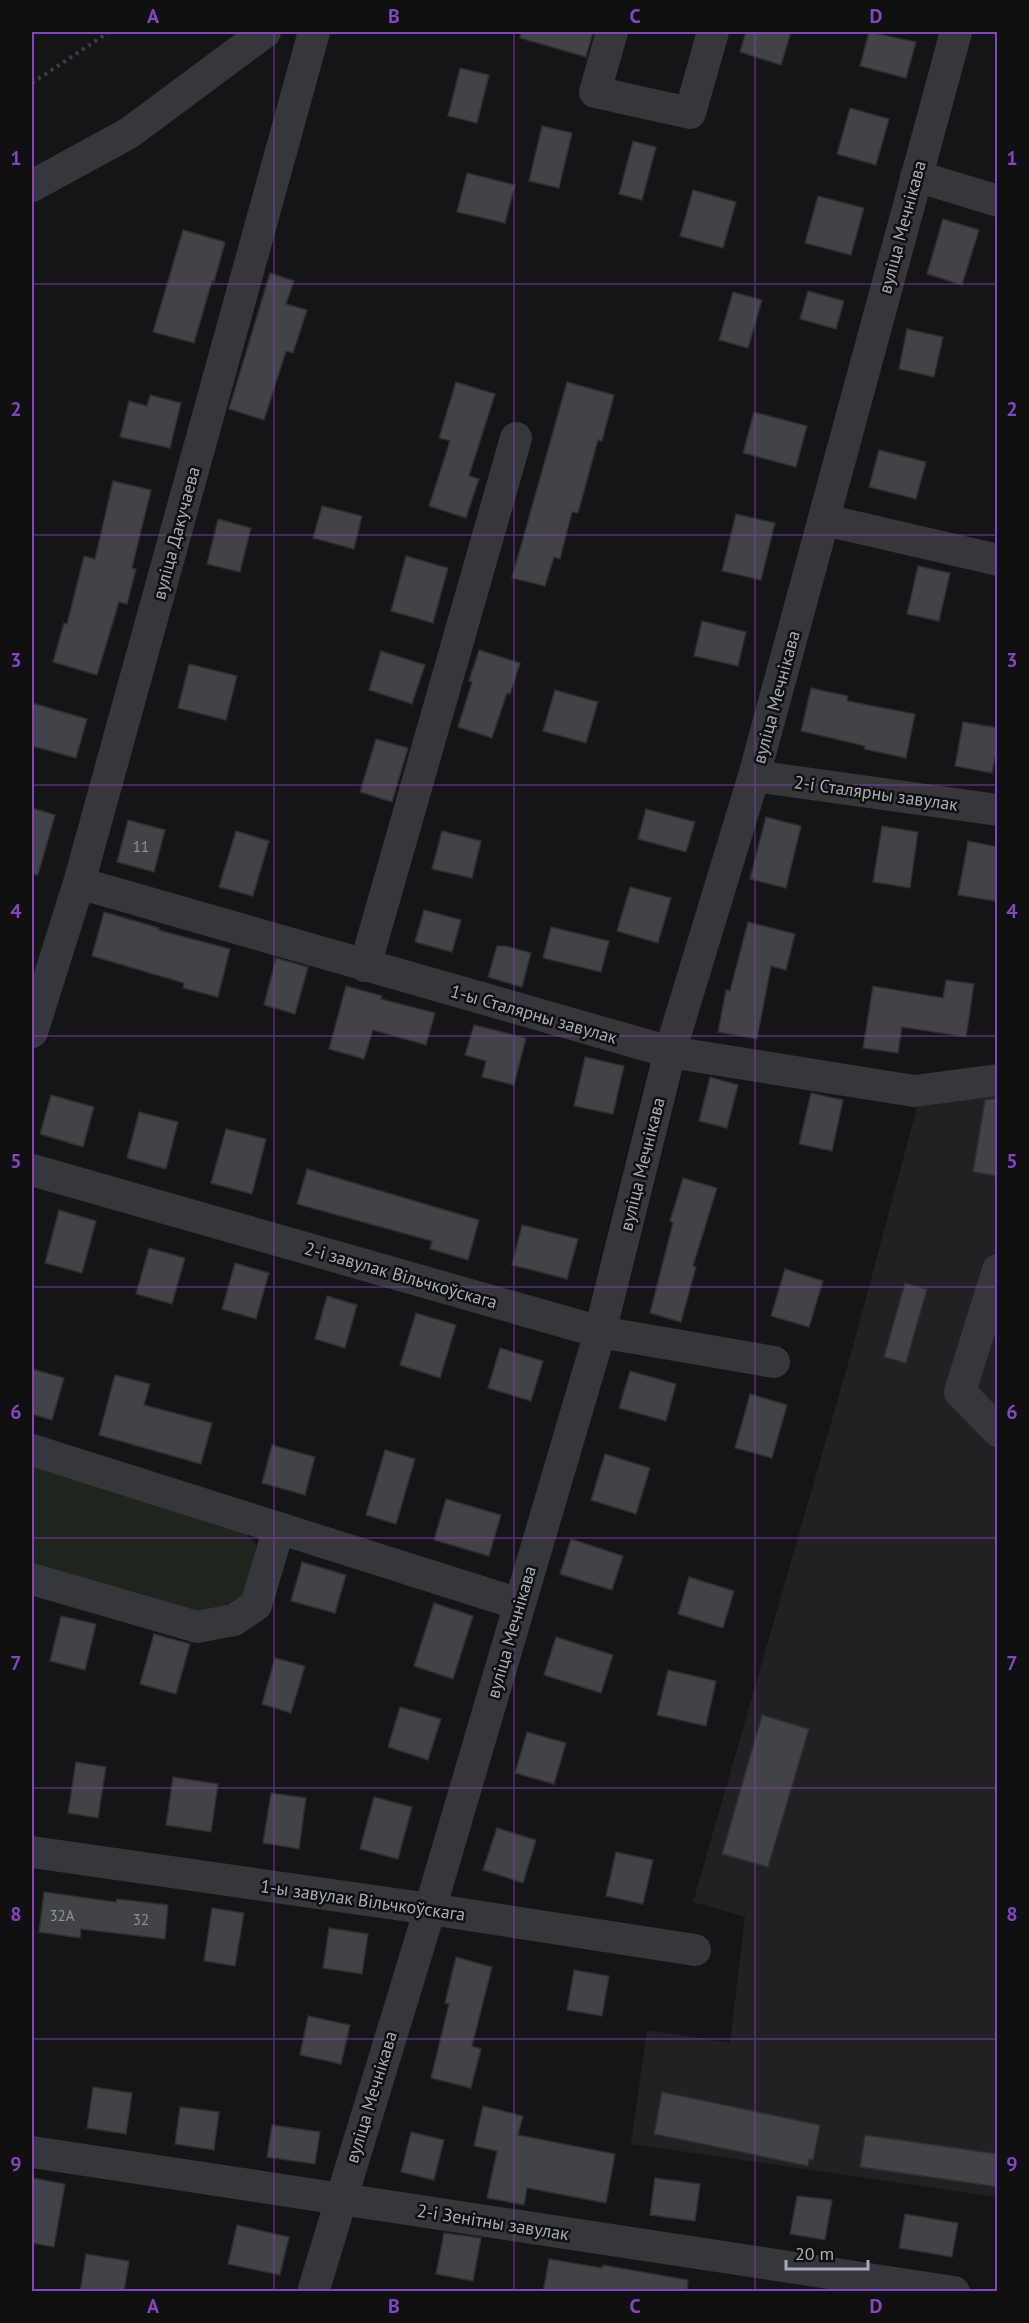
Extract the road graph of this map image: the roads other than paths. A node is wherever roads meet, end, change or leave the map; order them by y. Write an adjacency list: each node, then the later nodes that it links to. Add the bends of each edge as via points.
1 (265, 32): 7 (street, via 129,134)
2 (314, 32): 14 (street, вуліца Дакучаева)
3 (612, 32): 4 (street, via 595,92 690,113)
4 (713, 32)
5 (956, 32): 6 (street, вуліца Мечнікава)
6 (916, 176): 8 (street); 10 (street, вуліца Мечнікава)
7 (32, 186)
8 (998, 201)
9 (516, 438): 15 (street)
10 (825, 520): 11 (street); 12 (street, вуліца Мечнікава)
11 (998, 560)
12 (754, 776): 13 (street, 2-і Сталярны завулак); 17 (street, вуліца Мечнікава)
13 (998, 810)
14 (79, 883): 15 (street, 1-ы Сталярны завулак); 16 (street, вуліца Дакучаева)
15 (365, 966): 17 (street, 1-ы Сталярны завулак)
16 (32, 1032)
17 (670, 1052): 18 (street, 1-ы Сталярны завулак, via 914,1091); 21 (street, вуліца Мечнікава)
18 (998, 1080)
19 (32, 1170): 21 (street, 2-і завулак Вільчкоўскага)
20 (998, 1270): 23 (street, via 960,1392)
21 (600, 1332): 22 (street, 2-і завулак Вільчкоўскага); 27 (street, вуліца Мечнікава)
22 (774, 1362)
23 (998, 1431)
24 (32, 1450): 25 (street)
25 (279, 1528): 26 (street, via 256,1605 234,1620 197,1627); 27 (street)
26 (32, 1579)
27 (519, 1604): 29 (street, вуліца Мечнікава)
28 (32, 1852): 29 (street, 1-ы завулак Вільчкоўскага)
29 (430, 1909): 30 (street, 1-ы завулак Вільчкоўскага); 32 (street, вуліца Мечнікава)
30 (695, 1950)
31 (32, 2152): 32 (street, 2-і Зенітны завулак)
32 (339, 2199): 33 (street, вуліца Мечнікава); 34 (street, 2-і Зенітны завулак)
33 (313, 2292)
34 (954, 2292)

